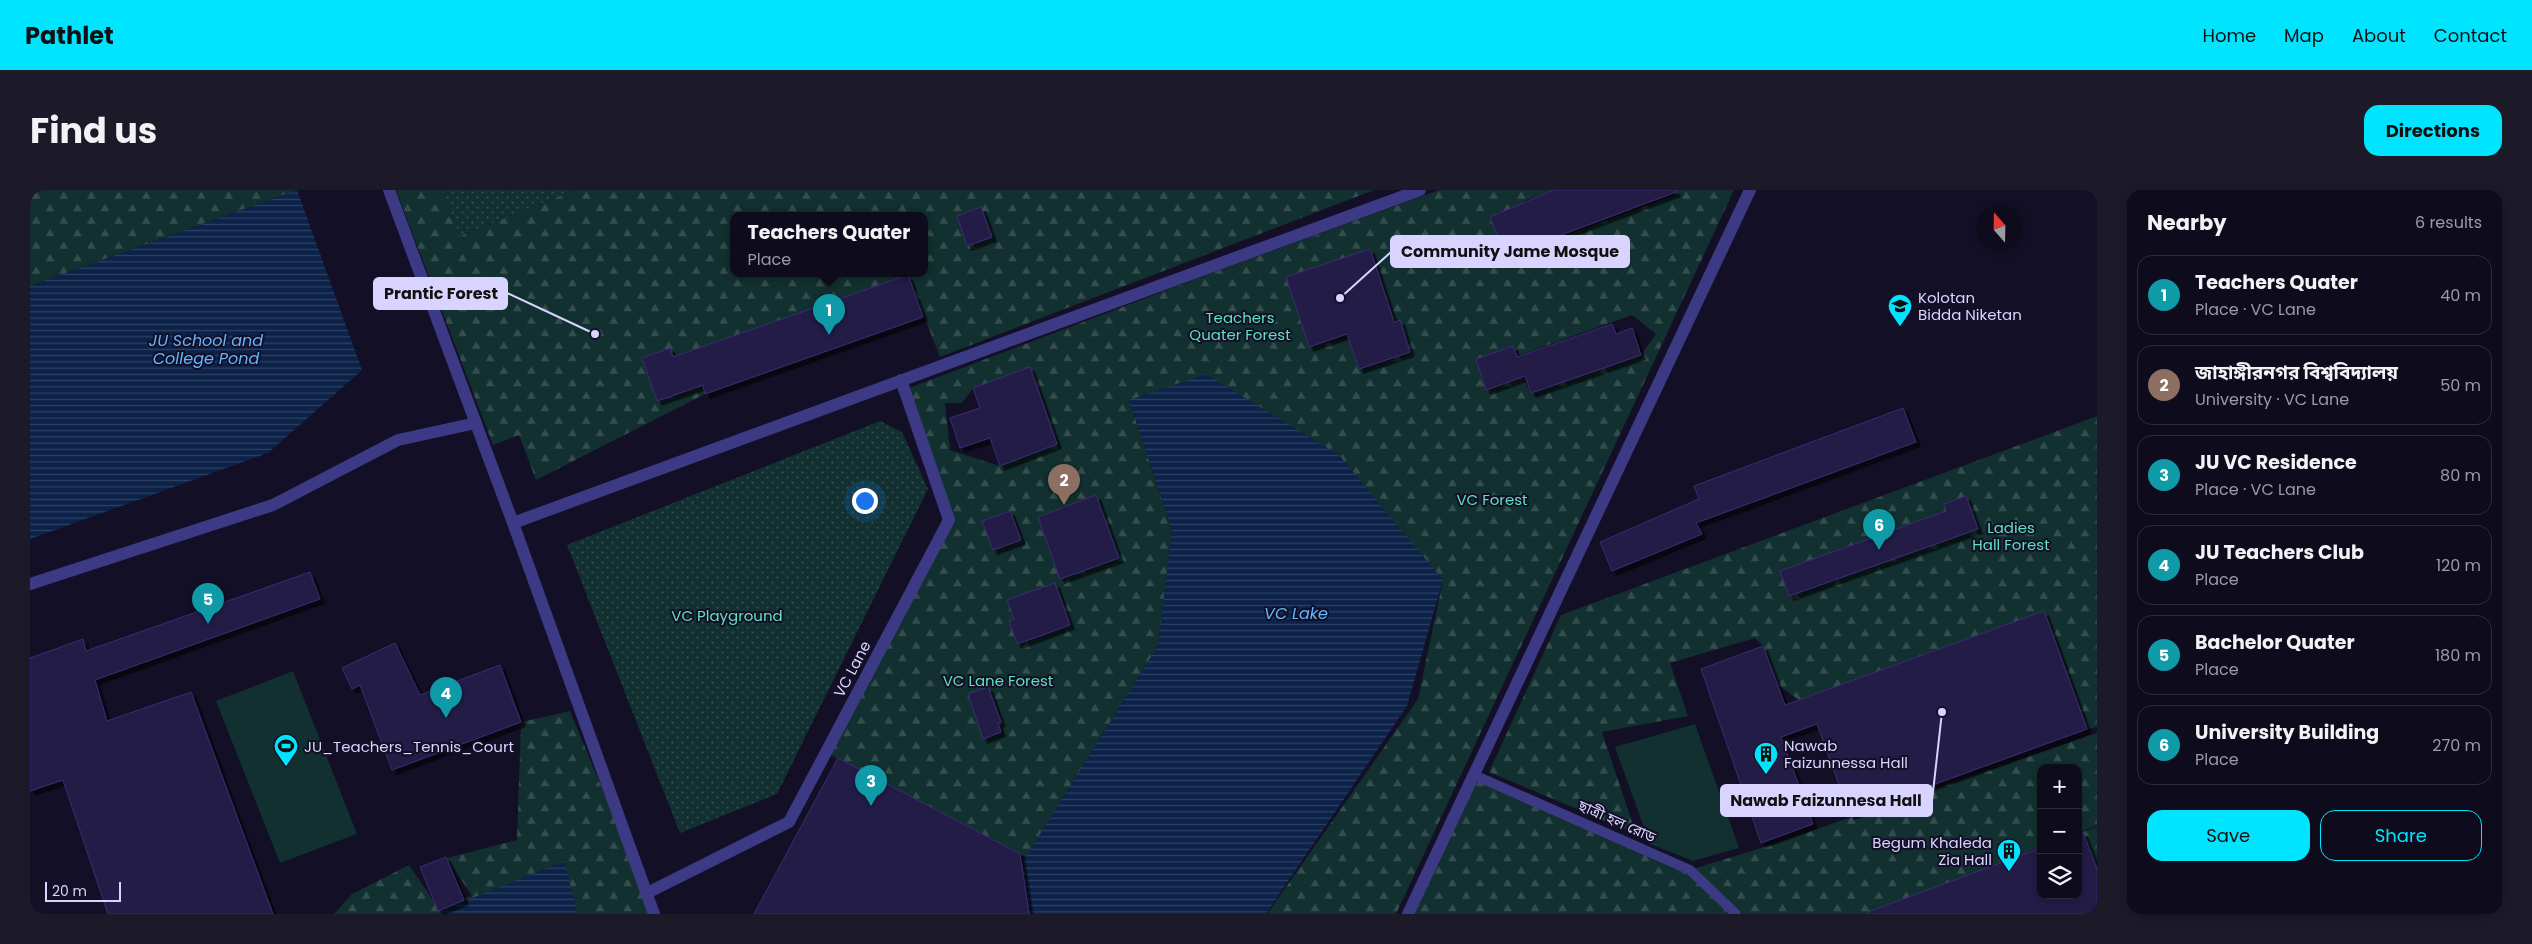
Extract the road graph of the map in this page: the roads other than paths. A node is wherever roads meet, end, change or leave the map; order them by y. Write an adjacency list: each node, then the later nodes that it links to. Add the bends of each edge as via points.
1 (389, 190): 5 (street)
2 (1420, 190): 4 (street)
3 (1750, 190): 8 (street)
4 (901, 380): 6 (street); 9 (street, VC Lane, via 949,520 789,822)
5 (476, 423): 6 (street); 7 (street, via 398,440 274,505)
6 (513, 524): 9 (street)
7 (30, 584)
8 (1474, 775): 11 (street); 12 (lane, ছাত্রী হল রোড, via 1690,870)
9 (647, 893): 10 (street)
10 (654, 914)
11 (1408, 914)
12 (1736, 914)

